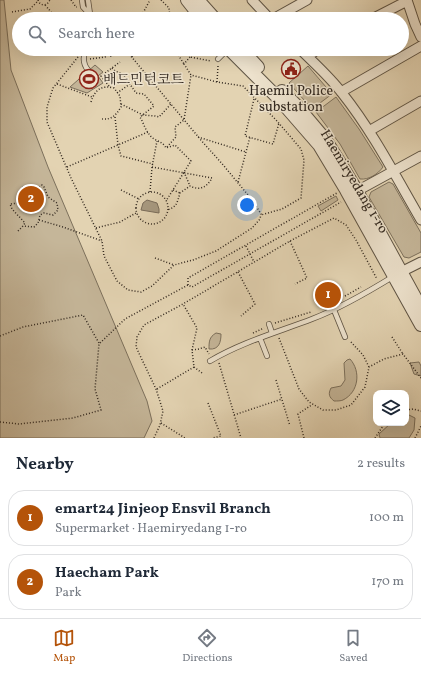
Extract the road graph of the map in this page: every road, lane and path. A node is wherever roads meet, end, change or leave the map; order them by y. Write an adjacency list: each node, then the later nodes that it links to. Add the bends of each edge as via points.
1 (50, 0): 12 (path)
2 (82, 0): 15 (lane, via 83,7)
3 (88, 0): 16 (lane)
4 (150, 0): 17 (path)
5 (161, 0): 18 (path)
6 (187, 0): 19 (street)
7 (198, 0): 20 (street)
8 (252, 0): 21 (street)
9 (307, 0): 22 (street)
10 (407, 0): 23 (street); 24 (street)
11 (38, 1): 12 (path); 13 (path, via 30,9)
12 (45, 5): 14 (path)
13 (12, 12)
14 (50, 12)
15 (88, 12)
16 (90, 12)
17 (144, 12)
18 (169, 12)
19 (196, 12)
20 (209, 12)
21 (263, 12)
22 (286, 12)
23 (385, 12)
24 (421, 38)
25 (421, 46): 26 (street)
26 (409, 53)
27 (78, 56): 47 (path)
28 (85, 56): 38 (lane)
29 (106, 56): 38 (path)
30 (179, 56): 42 (path)
31 (222, 56): 40 (lane)
32 (235, 56): 105 (street, Haemiryedang 1-ro, via 279,99 319,145)
33 (248, 56): 82 (street, via 298,107 325,139)
34 (307, 56): 50 (street)
35 (404, 56): 50 (street)
36 (132, 57): 57 (path)
37 (190, 57): 39 (path); 42 (path)
38 (84, 60): 44 (lane)
39 (211, 61)
40 (218, 61): 46 (path)
41 (120, 62): 43 (path)
42 (184, 64): 45 (path)
43 (112, 68): 48 (path, via 123,74); 49 (path, via 101,76)
44 (88, 70)
45 (191, 75): 46 (path); 61 (path)
46 (217, 82): 53 (path, via 242,86)
47 (57, 84): 52 (path); 73 (path, via 53,88 47,107 47,122)
48 (130, 84): 51 (path); 58 (path, via 136,93 144,94 154,106)
49 (110, 87): 51 (path); 52 (path, via 99,89)
50 (342, 92): 63 (street)
51 (117, 93): 56 (path)
52 (92, 97): 55 (path)
53 (254, 98): 62 (path); 66 (path, via 245,136)
54 (421, 101): 63 (street)
55 (91, 102)
56 (121, 104): 58 (path); 59 (path)
57 (171, 104): 58 (path, via 159,118); 61 (path)
58 (142, 115): 64 (path, via 140,116)
59 (115, 116): 60 (path, via 108,120); 68 (path)
60 (102, 119)
61 (184, 120): 65 (path); 69 (path, via 175,127 176,137)
62 (279, 123): 66 (path, via 273,144); 91 (path, via 300,149 304,160 301,198 282,209)
63 (369, 131): 75 (street)
64 (148, 132): 67 (path); 68 (path)
65 (198, 137): 70 (path); 77 (path)
66 (250, 137): 70 (path)
67 (157, 141): 69 (path); 72 (path)
68 (118, 145): 72 (path, via 121,156); 73 (path)
69 (167, 147): 76 (path, via 175,145 191,161)
70 (246, 152): 77 (path)
71 (421, 156): 75 (street)
72 (153, 164): 74 (path)
73 (66, 167): 94 (path)
74 (152, 167): 76 (path); 83 (path)
75 (394, 171): 82 (street); 90 (street)
76 (184, 172): 78 (path); 78 (path, via 212,178 208,185 202,188); 80 (path)
77 (238, 182): 91 (path)
78 (190, 186): 84 (path)
79 (121, 190): 85 (path)
80 (173, 190): 84 (path); 87 (path)
81 (341, 190): 98 (path)
82 (358, 191): 105 (street)
83 (150, 192): 85 (path); 87 (path, via 160,194)
84 (180, 193): 88 (path, via 174,208)
85 (139, 199): 89 (path)
86 (346, 199): 99 (path)
87 (166, 201): 88 (path)
88 (167, 210): 89 (path, via 161,221 152,224 143,221)
89 (136, 212): 94 (path, via 120,222)
90 (420, 214)
91 (261, 215): 103 (path, via 252,228 216,250)
92 (39, 220): 93 (path, via 34,227); 93 (path, via 40,215 44,213 56,213 57,203 48,197 42,185 36,189 23,187 24,201 10,204 25,223); 96 (path)
93 (23, 226): 95 (path)
94 (96, 228): 96 (path)
95 (18, 231)
96 (102, 241): 103 (path, via 104,256 117,281 128,290 141,292 152,286)
97 (290, 242): 101 (path); 106 (path, via 334,218 346,225 356,240 377,278); 107 (path, via 307,278)
98 (246, 246): 99 (path); 108 (path, via 188,278)
99 (250, 254): 101 (path); 108 (path, via 192,286)
100 (155, 258): 103 (path)
101 (254, 262): 104 (path)
102 (421, 262): 105 (street)
103 (174, 265)
104 (238, 272): 111 (path); 115 (path, via 254,304)
105 (398, 274): 112 (street); 114 (lane); 117 (street, Haemiryedang 1-ro)
106 (371, 282)
107 (295, 284)
108 (188, 285): 125 (path, via 125,319)
109 (366, 285): 110 (path)
110 (342, 298)
111 (183, 304): 126 (path, via 197,328); 137 (path, via 144,325 137,337 136,348)
112 (421, 308)
113 (316, 310): 116 (path)
114 (334, 310): 118 (lane); 121 (lane)
115 (241, 316)
116 (269, 324): 118 (lane); 119 (path)
117 (421, 325)
118 (274, 332): 123 (lane); 140 (path, via 299,389)
119 (252, 334)
120 (0, 336): 125 (path, via 23,327 83,315)
121 (345, 337)
122 (392, 337): 128 (path)
123 (260, 338): 129 (lane); 130 (lane)
124 (351, 342): 133 (path, via 363,355)
125 (99, 344): 144 (path, via 95,389 101,410 73,418 19,424)
126 (192, 350): 127 (path, via 205,347); 132 (path)
127 (209, 354)
128 (404, 354): 133 (path, via 384,359); 135 (path)
129 (267, 356)
130 (217, 357): 131 (lane); 143 (path)
131 (210, 361)
132 (194, 367): 134 (path); 137 (path)
133 (369, 367): 140 (path, via 365,387 351,405 336,410 323,410)
134 (202, 373)
135 (421, 378)
136 (276, 380): 138 (path)
137 (156, 389): 145 (path, via 163,411)
138 (282, 400): 143 (path); 146 (path)
139 (208, 403): 151 (path, via 221,436)
140 (313, 404): 153 (path, via 298,414)
141 (409, 410): 142 (path)
142 (421, 411)
143 (234, 415): 152 (path)
144 (0, 422)
145 (160, 423): 149 (path); 150 (path)
146 (290, 426)
147 (383, 426): 154 (path)
148 (421, 426): 155 (path)
149 (154, 438)
150 (185, 438)
151 (213, 438)
152 (241, 438)
153 (304, 438)
154 (375, 438)
155 (415, 438)

